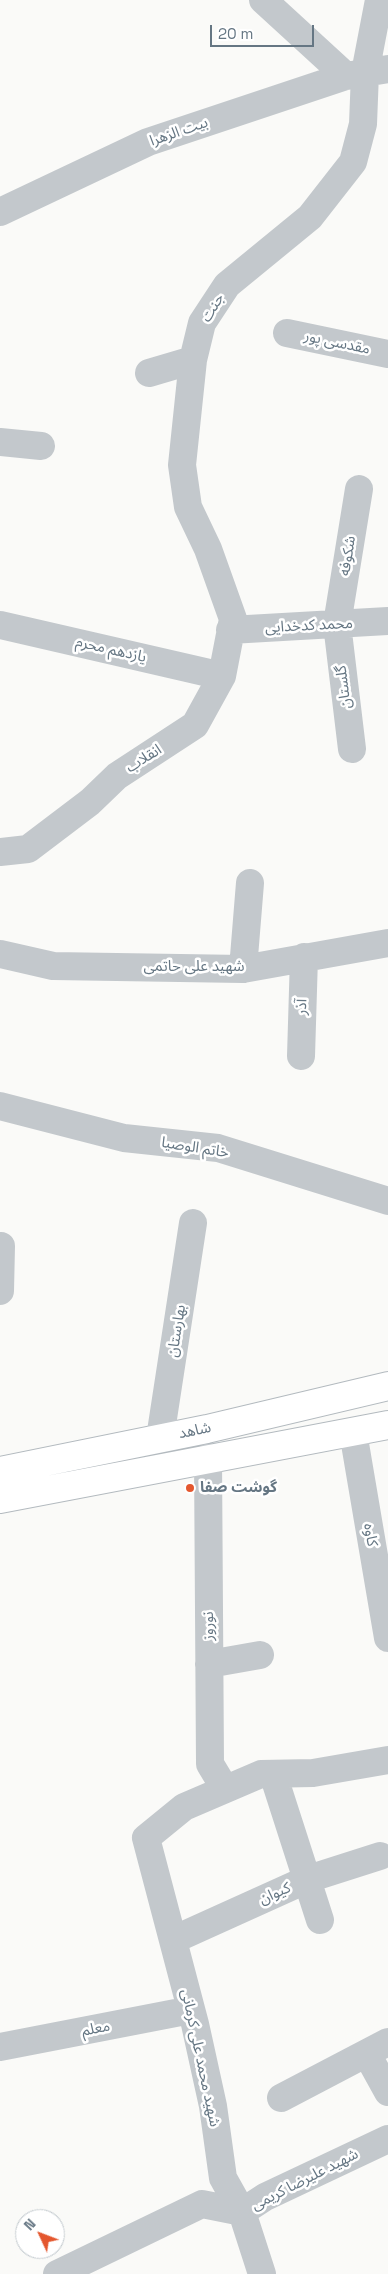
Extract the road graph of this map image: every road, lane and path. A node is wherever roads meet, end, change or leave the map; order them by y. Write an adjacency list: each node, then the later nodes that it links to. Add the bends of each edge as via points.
1 (263, 0): 3 (street)
2 (379, 0): 3 (street, جنت)
3 (366, 73): 4 (street, بیت الزهرا, via 148,142); 7 (street, جنت, via 363,124 353,162 310,217 227,285 202,323)
4 (0, 212)
5 (287, 333): 6 (street, مقدسی پور)
6 (388, 354)
7 (194, 360): 8 (street); 14 (street, جنت, via 183,473 188,507 208,549)
8 (149, 373)
9 (0, 442): 10 (street)
10 (41, 446)
11 (359, 489): 13 (street, شکوفه)
12 (388, 621): 13 (street, محمد کدخدایی)
13 (337, 624): 14 (street, محمد کدخدایی); 17 (street, گلستان)
14 (231, 625): 16 (street, انقلاب)
15 (0, 626): 16 (street, یازدهم محرم)
16 (222, 676): 18 (street, انقلاب, via 195,725 117,776 90,802 28,849)
17 (352, 749)
18 (0, 852)
19 (250, 883): 23 (street)
20 (388, 943): 22 (street, شهید علی حاتمی)
21 (0, 954): 23 (street, شهید علی حاتمی, via 53,966)
22 (304, 957): 23 (street, شهید علی حاتمی); 24 (street, آذر)
23 (243, 968)
24 (300, 1056)
25 (0, 1106): 26 (street, خاتم الوصیا, via 124,1138 218,1148)
26 (388, 1201)
27 (193, 1223): 33 (street, بهارستان)
28 (1, 1246): 29 (street)
29 (0, 1291)
30 (388, 1386): 33 (main road, شاهد)
31 (388, 1425): 32 (main road, شاهد)
32 (353, 1432): 34 (main road, شاهد); 37 (street, کاوه)
33 (160, 1438): 35 (main road, شاهد)
34 (208, 1458): 36 (main road, شاهد); 39 (street, نوروز)
35 (0, 1470)
36 (0, 1499)
37 (388, 1638)
38 (260, 1655): 39 (street)
39 (209, 1664): 42 (street, نوروز, via 210,1764)
40 (388, 1760): 41 (street, via 312,1773)
41 (273, 1774): 42 (street, via 261,1774); 44 (street)
42 (225, 1789): 46 (street, شهید محمد علی کرمانی, via 184,1807 146,1838)
43 (380, 1856): 44 (street, کیوان)
44 (308, 1878): 45 (street); 46 (street, کیوان)
45 (320, 1920)
46 (173, 1940): 47 (street, شهید محمد علی کرمانی)
47 (191, 2010): 48 (street, معلم); 53 (street, شهید محمد علی کرمانی, via 213,2106 224,2178)
48 (0, 2047)
49 (377, 2048): 50 (street); 51 (street)
50 (388, 2092)
51 (281, 2098)
52 (388, 2138): 53 (street, شهید علیرضا کریمی, via 265,2197)
53 (242, 2212): 54 (street, شهید علیرضا کریمی, via 202,2204); 55 (street, شهید محمد علی کرمانی)
54 (57, 2274)
55 (262, 2274)

